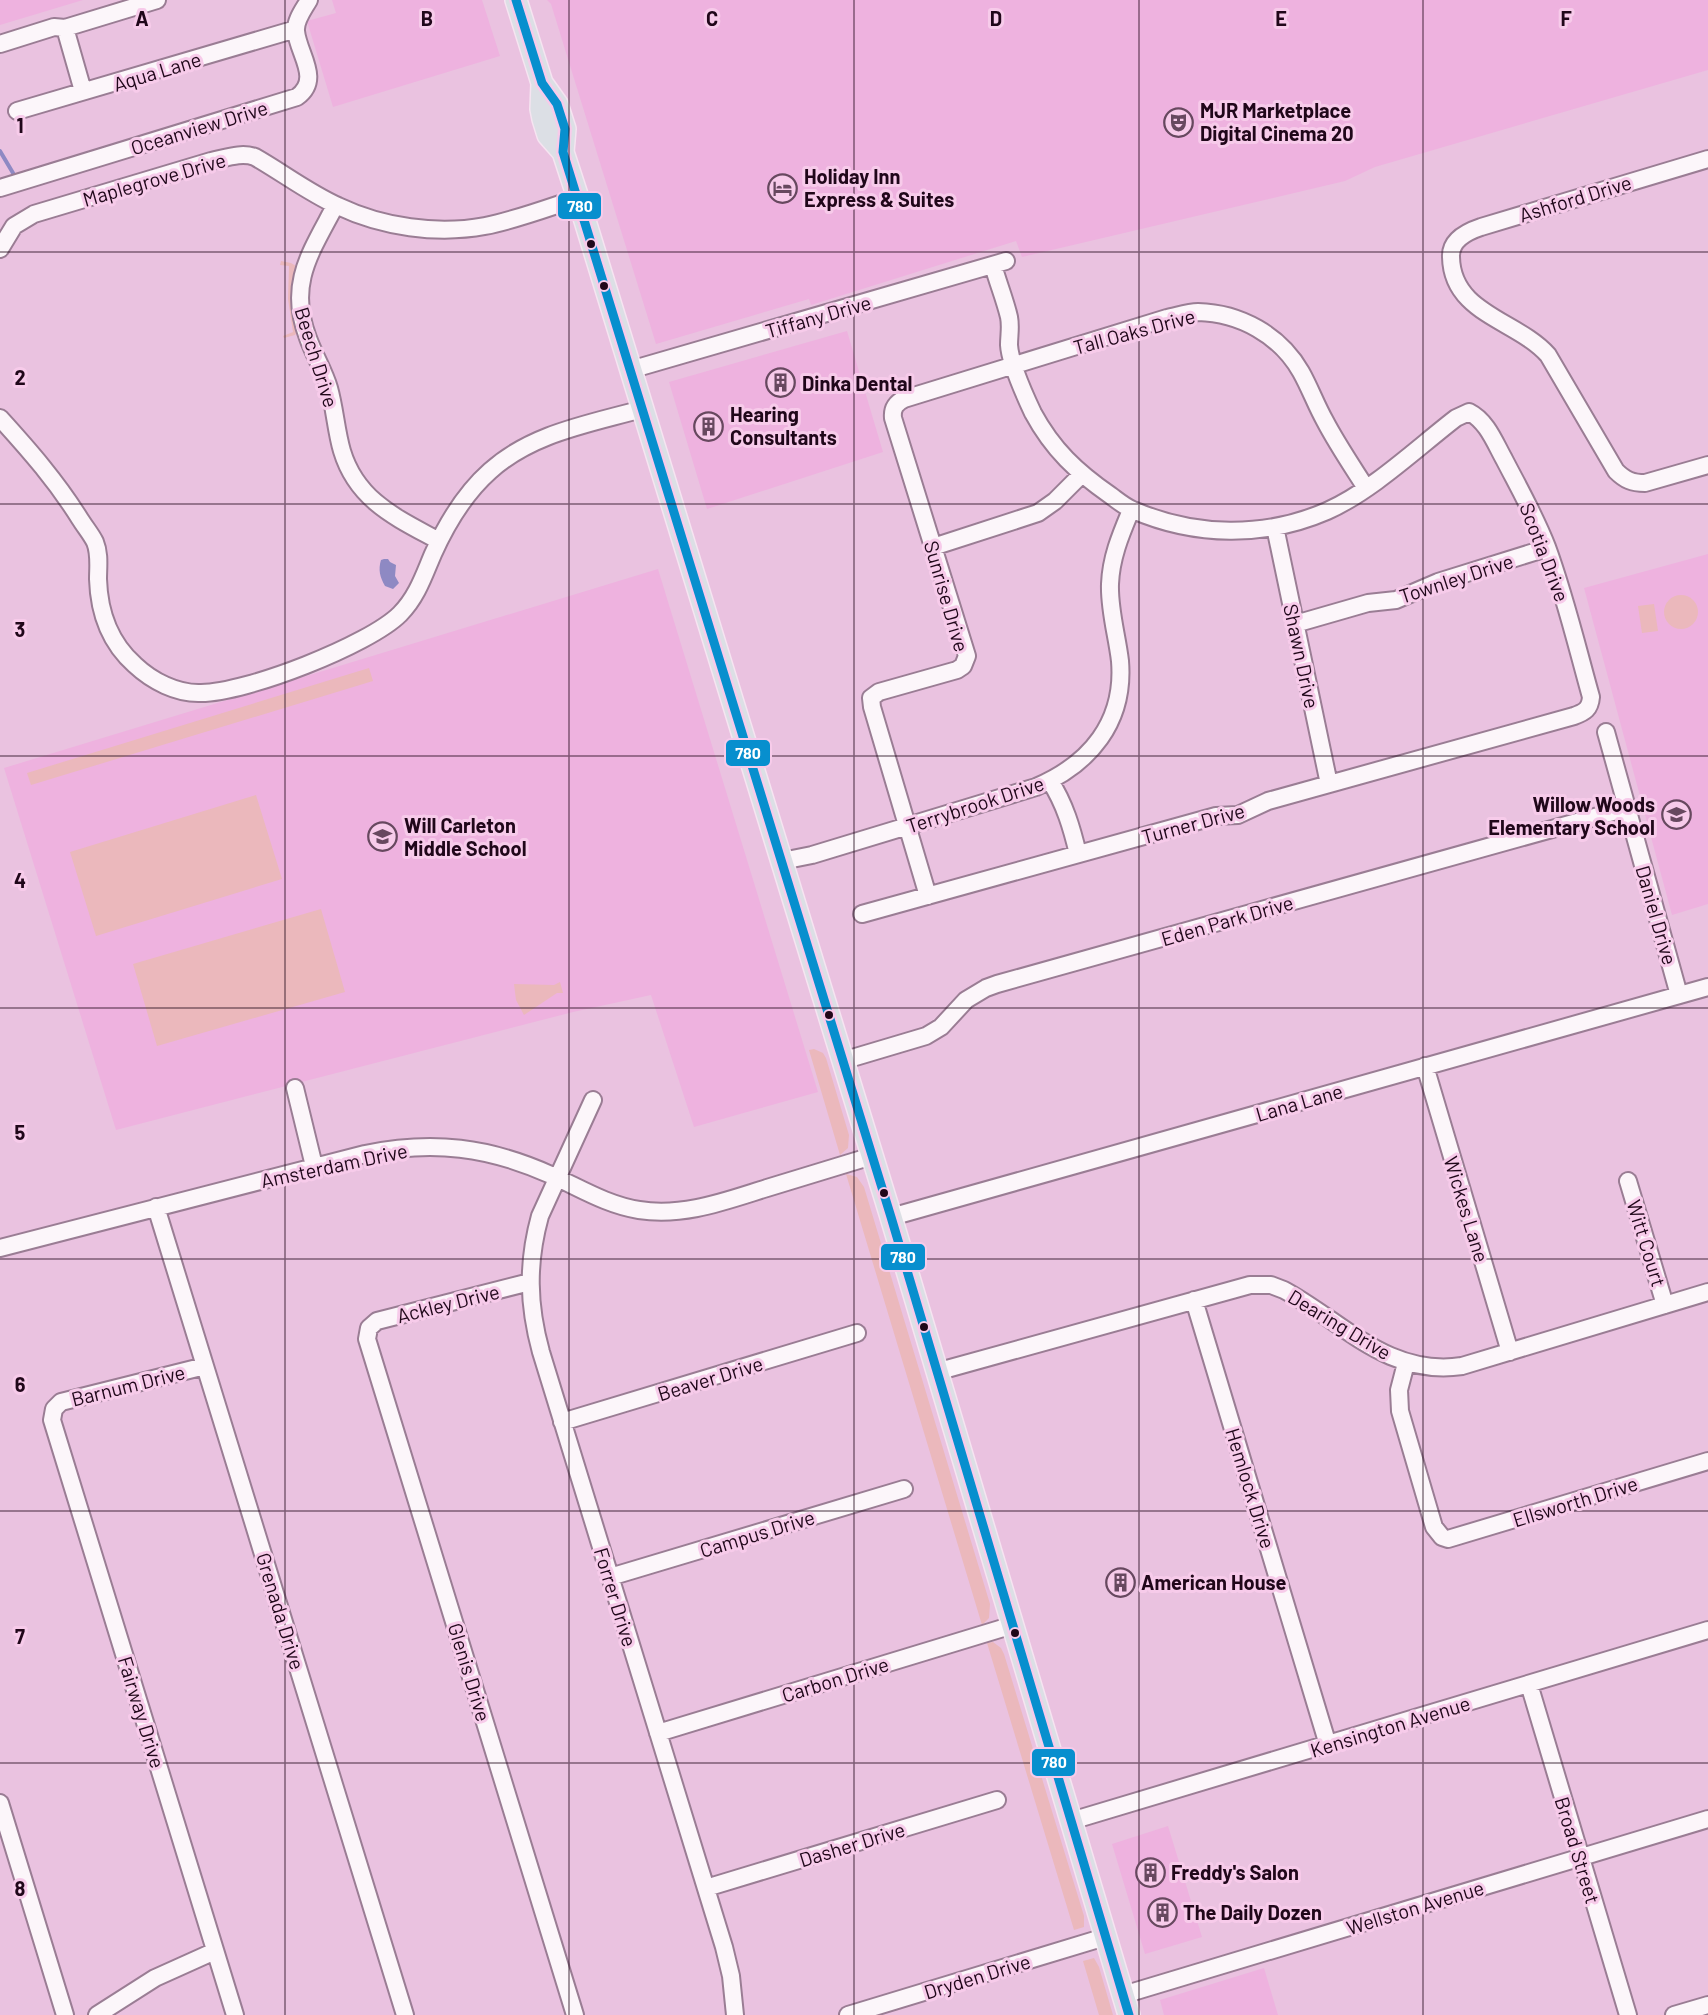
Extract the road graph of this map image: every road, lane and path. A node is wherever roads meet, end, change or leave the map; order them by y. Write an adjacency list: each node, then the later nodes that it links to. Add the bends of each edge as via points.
1 (157, 0): 4 (street)
2 (309, 0): 5 (street)
3 (516, 0): 11 (main road, via 542,83 557,104 565,129 563,152)
4 (65, 28): 6 (street, via 54,27); 7 (street)
5 (296, 29): 7 (street, Aqua Lane); 10 (street, Oceanview Drive, via 308,71 308,83 297,97)
6 (0, 44)
7 (83, 91): 8 (street, Aqua Lane)
8 (17, 111)
9 (1708, 159): 19 (street, Ashford Drive, via 1481,226 1459,237 1451,251 1451,267 1466,297 1483,312 1539,344 1625,479 1645,483)
10 (0, 188)
11 (578, 198): 12 (street, Maplegrove Drive, via 488,226 456,229 377,221); 15 (main road)
12 (336, 206): 13 (street, Maplegrove Drive, via 255,157 236,155 34,214 14,226); 24 (street, Beech Drive, via 307,260 299,291 303,324 330,390 342,450 351,473 382,509)
13 (4, 242)
14 (1014, 365): 15 (street, Tiffany Drive, via 1000,263); 16 (street, Tall Oaks Drive, via 904,399); 20 (street, via 1037,419); 21 (street, Tall Oaks Drive, via 1196,312 1240,320 1279,344 1300,370 1326,424)
15 (630, 370): 17 (main road)
16 (895, 406): 25 (street, Sunrise Drive, via 893,418)
17 (642, 409): 24 (street, via 558,433 509,457 474,486); 35 (main road)
18 (0, 418): 24 (street, via 52,477 96,544 99,595 115,643 146,674 184,692 199,694 242,686 323,658 386,626 418,590)
19 (1708, 465)
20 (1081, 475): 22 (street); 25 (street, via 1038,513)
21 (1366, 488): 23 (street, via 1327,511); 26 (street, Scotia Drive, via 1469,412 1489,432)
22 (1131, 510): 23 (street, via 1191,527 1226,531); 30 (street, Terrybrook Drive, via 1116,547 1110,586 1120,672 1117,700 1107,728 1092,750)
23 (1275, 527): 27 (street, Shawn Drive)
24 (439, 541)
25 (933, 547): 33 (street, Sunrise Drive, via 966,650 966,662 957,670 879,692 871,698)
26 (1547, 548): 27 (street, Townley Drive, via 1438,582 1396,600 1368,603); 28 (street, Scotia Drive, via 1592,697)
27 (1295, 624): 31 (street, Shawn Drive)
28 (1590, 706): 31 (street, Turner Drive, via 1574,716)
29 (1606, 732): 32 (street, Daniel Drive)
30 (1050, 781): 33 (street, Terrybrook Drive); 34 (street, via 1059,794)
31 (1329, 784): 34 (street, Turner Drive, via 1268,801 1238,815 1216,816)
32 (1627, 808): 39 (street, Daniel Drive); 40 (street, Eden Park Drive, via 997,984 966,1000 926,1036)
33 (907, 826): 35 (street, Terrybrook Drive); 36 (street, Sunrise Drive)
34 (1078, 854): 36 (street, Turner Drive)
35 (782, 861): 40 (main road)
36 (928, 896): 37 (street, Turner Drive)
37 (862, 914)
38 (1708, 987): 39 (street, Lana Lane)
39 (1679, 995): 41 (street, Lana Lane)
40 (842, 1061): 44 (main road)
41 (1425, 1066): 49 (street, Lana Lane); 57 (street, Wickes Lane)
42 (295, 1088): 45 (street)
43 (593, 1100): 46 (street, Forrer Drive)
44 (872, 1156): 46 (street, Amsterdam Drive, via 700,1208 673,1212 624,1207); 49 (main road)
45 (314, 1166): 46 (street, Amsterdam Drive, via 388,1149 434,1146 499,1155); 48 (street, Amsterdam Drive)
46 (556, 1178): 51 (street, Forrer Drive, via 535,1234)
47 (1628, 1181): 54 (street, Witt Court)
48 (156, 1207): 50 (street, Amsterdam Drive); 59 (street, Grenada Drive)
49 (891, 1217): 60 (main road)
50 (0, 1248)
51 (530, 1282): 55 (street, Ackley Drive, via 377,1321); 62 (street, Forrer Drive, via 535,1331)
52 (1708, 1292): 54 (street, Dearing Drive)
53 (1194, 1300): 58 (street, Dearing Drive, via 1250,1285 1271,1285 1298,1297 1372,1347); 60 (street, Dearing Drive); 70 (street, Hemlock Drive)
54 (1665, 1305): 57 (street, Dearing Drive)
55 (369, 1328): 85 (street, Glenis Drive, via 367,1339)
56 (857, 1334): 62 (street, Beaver Drive)
57 (1510, 1352): 58 (street, Dearing Drive, via 1448,1368)
58 (1406, 1363): 63 (street, Ellsworth Drive, via 1399,1390 1400,1411 1434,1527 1442,1537 1453,1539)
59 (205, 1366): 61 (street, Barnum Drive, via 61,1402); 84 (street, Grenada Drive)
60 (936, 1372): 66 (main road)
61 (54, 1409): 78 (street, Fairway Drive, via 52,1420)
62 (562, 1422): 65 (street, Forrer Drive)
63 (1708, 1461)
64 (904, 1489): 65 (street, Campus Drive)
65 (610, 1577): 69 (street, Forrer Drive)
66 (1012, 1625): 69 (street, Carbon Drive); 74 (main road)
67 (1708, 1630): 68 (street, Kensington Avenue)
68 (1529, 1684): 70 (street, Kensington Avenue); 75 (street, Broad Street)
69 (658, 1733): 76 (street, Forrer Drive)
70 (1328, 1745): 74 (street, Kensington Avenue)
71 (997, 1800): 76 (street, Dasher Drive)
72 (0, 1803): 81 (street)
73 (1708, 1820): 75 (street, Wellston Avenue)
74 (1071, 1821): 77 (main road)
75 (1581, 1858): 79 (street, Wellston Avenue); 89 (street, Broad Street)
76 (706, 1888): 86 (street, Forrer Drive, via 728,1963)
77 (1106, 1937): 79 (main road); 87 (street, Dryden Drive)
78 (215, 1950): 82 (street, via 155,1978); 83 (street, Fairway Drive)
79 (1123, 1995): 88 (main road)
80 (1708, 2005): 90 (street)
81 (65, 2015)
82 (97, 2015)
83 (235, 2015)
84 (405, 2015)
85 (575, 2015)
86 (735, 2015)
87 (848, 2015)
88 (1129, 2015)
89 (1628, 2015)
90 (1674, 2015)

